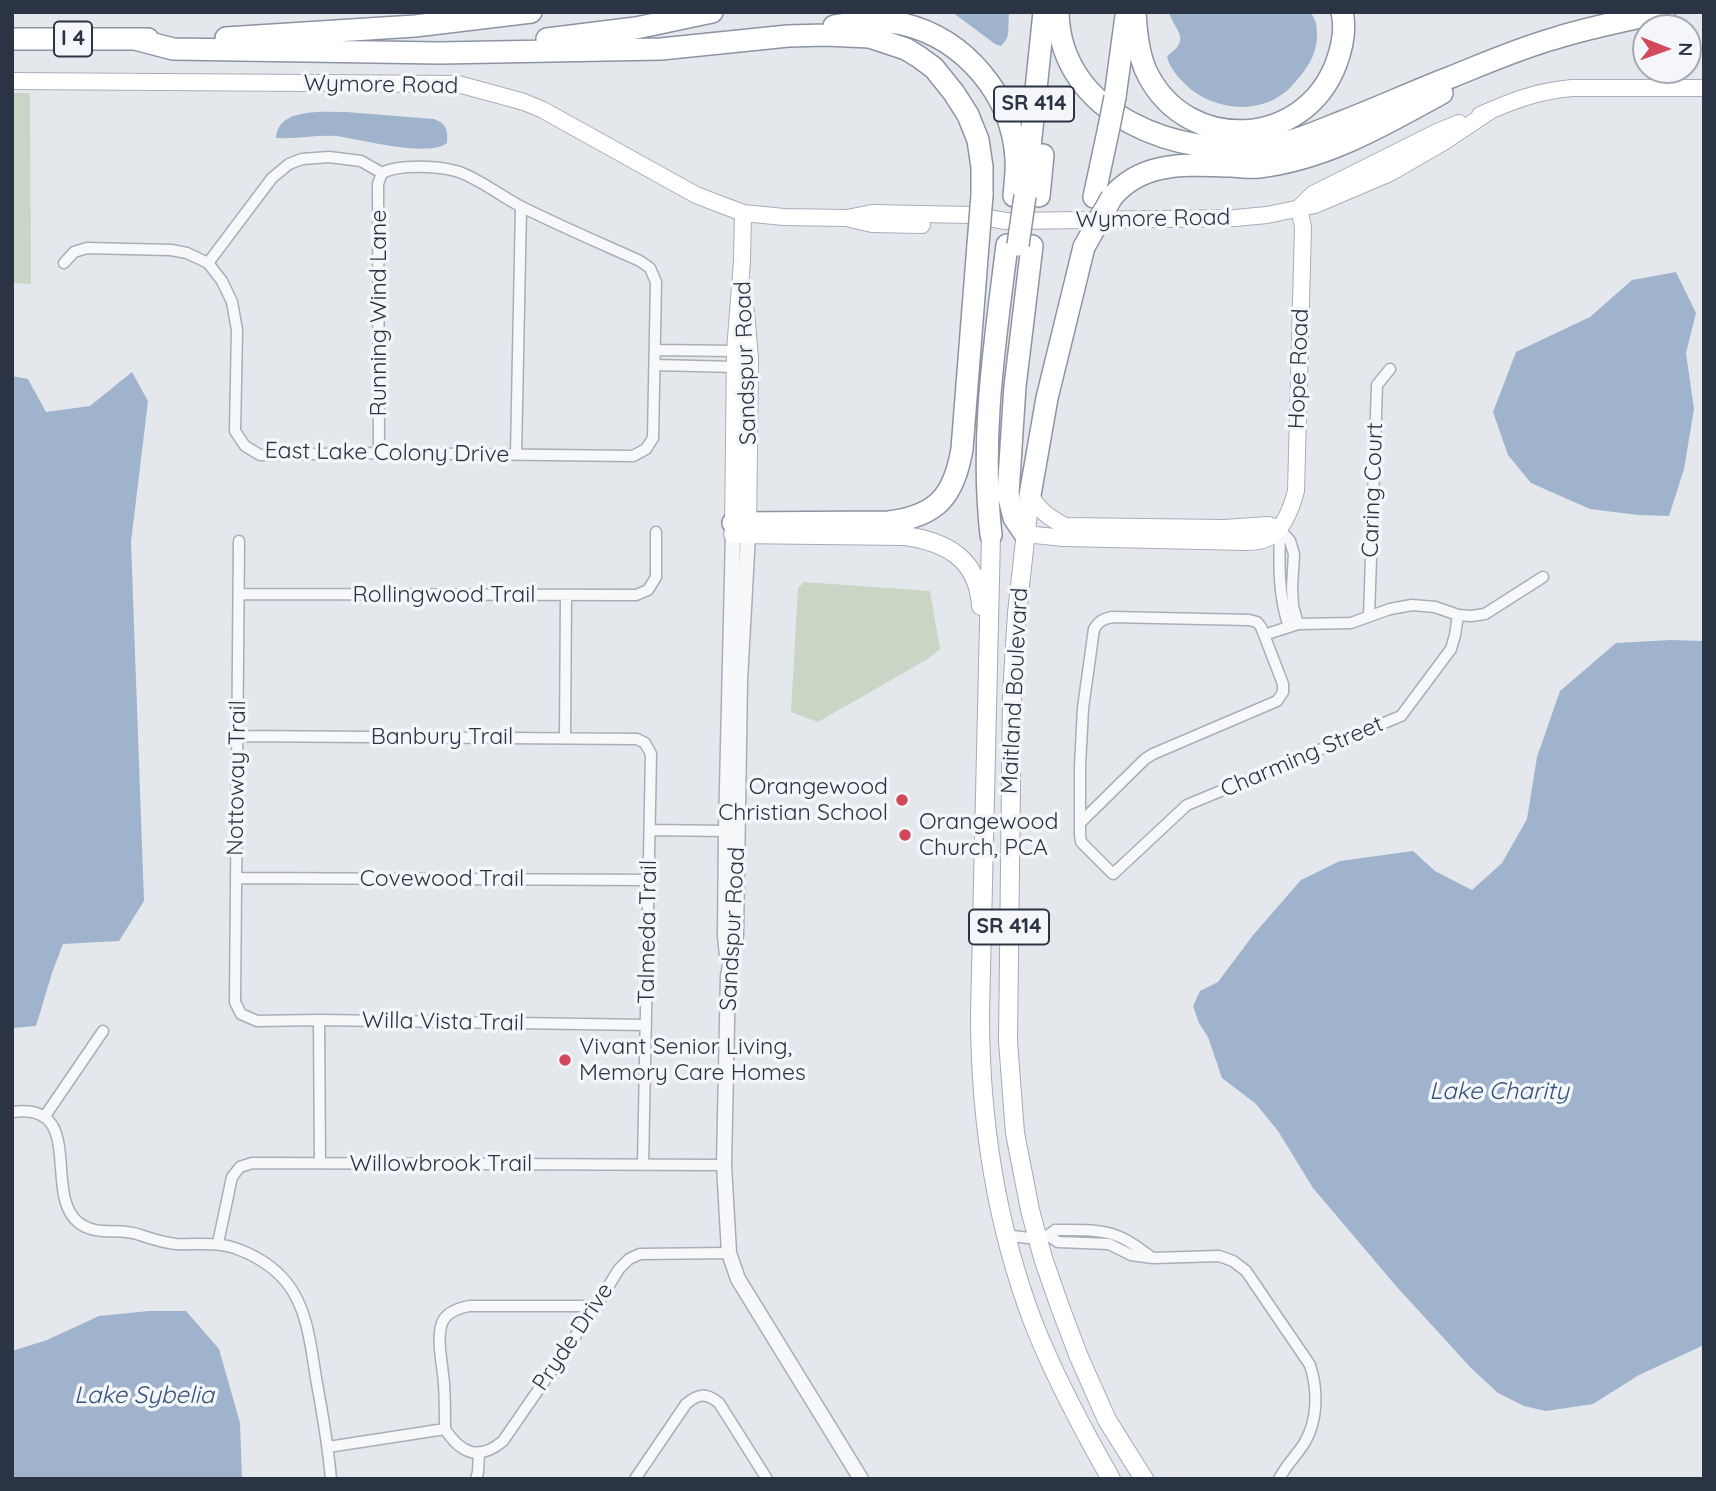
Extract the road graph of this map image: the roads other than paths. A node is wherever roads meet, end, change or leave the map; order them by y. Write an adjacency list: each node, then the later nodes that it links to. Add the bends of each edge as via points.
1 (531, 12): 12 (highway, I 4, via 342,32)
2 (712, 12): 13 (highway, via 636,28)
3 (1044, 12): 17 (highway, Maitland Boulevard / SR 414)
4 (1058, 12): 9 (highway, via 1067,56 1078,78 1106,108 1154,134 1234,148 1269,146 1308,136 1505,56)
5 (1126, 12): 18 (highway, Maitland Boulevard / SR 414, bridge)
6 (1135, 12): 7 (highway, via 1147,74 1167,102 1196,122 1230,132 1279,124 1312,103 1331,79 1342,50)
7 (1342, 12)
8 (1664, 12): 9 (highway)
9 (1593, 28): 18 (highway, via 1520,57 1330,150 1256,167 1156,168)
10 (788, 37): 13 (highway, via 661,49); 17 (highway, via 864,21 902,24 943,40 975,65 1000,100); 34 (highway, bridge, via 870,37 906,49 934,68 973,127 981,153 982,195 962,449 953,486 922,515 889,522)
11 (12, 39): 12 (highway, I 4)
12 (135, 39): 13 (highway, via 194,50)
13 (440, 53)
14 (12, 82): 21 (main road, Wymore Road, via 458,84 543,110 696,195)
15 (1704, 88): 20 (main road, Wymore Road, via 1572,88 1512,101 1437,132 1313,194)
16 (382, 173): 19 (street, via 402,167 458,172); 24 (street, via 362,161 329,157 289,164 272,178); 31 (street, Running Wind Lane, via 378,184)
17 (1026, 196): 22 (highway, Maitland Boulevard / SR 414, bridge)
18 (1103, 197): 33 (highway, Maitland Boulevard / SR 414, via 1084,247 1047,398)
19 (521, 207): 25 (street, East Lake Colony Drive, via 650,268 656,282); 32 (street)
20 (1299, 208): 21 (main road, Wymore Road, via 1235,218 1006,221 882,213 847,218); 35 (main road, Hope Road, via 1303,227 1296,491)
21 (743, 213): 27 (main road, Sandspur Road)
22 (1019, 245): 37 (highway, Maitland Boulevard / SR 414, via 1001,352); 38 (highway, via 1008,494)
23 (64, 263): 24 (street, via 86,248 171,250)
24 (208, 263): 31 (street, East Lake Colony Drive, via 232,302 237,330 235,431 245,446 260,456)
25 (655, 350): 26 (street); 28 (street, East Lake Colony Drive)
26 (703, 351): 27 (street); 29 (street)
27 (740, 359): 29 (street); 34 (main road, Sandspur Road)
28 (655, 365): 29 (street); 32 (street, East Lake Colony Drive, via 653,438 646,449 633,456)
29 (703, 366)
30 (1390, 369): 44 (street, Caring Court, via 1377,385)
31 (379, 453): 32 (street, East Lake Colony Drive)
32 (516, 454)
33 (1030, 495): 35 (main road, via 1039,509 1065,526 1268,525); 38 (main road, Maitland Boulevard / SR 414)
34 (741, 529): 47 (main road, via 905,536 925,539 957,554 969,567 981,599); 53 (street, Sandspur Road); 53 (street, Sandspur Road, via 730,679)
35 (1280, 529): 38 (main road, via 1256,542); 45 (street, via 1280,593 1283,611)
36 (656, 532): 42 (street, Rollingwood Trail, via 656,577 648,590 636,595)
37 (990, 534): 47 (main road, Maitland Boulevard / SR 414)
38 (1024, 534): 65 (main road, Maitland Boulevard / SR 414, via 1012,695 1008,1041 1024,1187)
39 (239, 541): 41 (street, Nottoway Trail)
40 (1543, 577): 43 (street, via 1485,614)
41 (239, 594): 42 (street, Rollingwood Trail); 48 (street, Nottoway Trail)
42 (566, 595): 49 (street)
43 (1458, 615): 44 (street, via 1412,605); 51 (street, Charming Street, via 1451,649 1401,716 1187,805 1113,874 1082,842)
44 (1369, 617): 45 (street, via 1350,623)
45 (1294, 625): 46 (street)
46 (1264, 635): 51 (street, via 1283,684 1277,701 1144,759); 51 (street, via 1256,622 1249,620 1112,617 1098,622 1083,708)
47 (987, 711): 67 (main road, Maitland Boulevard / SR 414, via 980,1045 989,1146)
48 (237, 737): 49 (street, Banbury Trail); 54 (street, Nottoway Trail)
49 (565, 737): 50 (street, Banbury Trail)
50 (645, 743): 52 (street, Talmeda Trail, via 651,754)
51 (1080, 823)
52 (650, 830): 53 (street); 55 (street, Talmeda Trail)
53 (732, 831): 64 (street, Sandspur Road, via 736,934 729,976)
54 (236, 877): 55 (street, Covewood Trail); 56 (street, Nottoway Trail, via 235,1002)
55 (649, 880): 58 (street, Talmeda Trail)
56 (241, 1014): 57 (street, Willa Vista Trail, via 257,1021)
57 (319, 1020): 58 (street, Willa Vista Trail); 62 (street)
58 (646, 1025): 63 (street, Talmeda Trail)
59 (103, 1031): 61 (street)
60 (12, 1112): 61 (street)
61 (45, 1116): 66 (street, via 57,1137 66,1201 77,1221 102,1233 125,1231 175,1244)
62 (320, 1163): 63 (street, Willowbrook Trail); 66 (street, Willowbrook Trail, via 240,1167 232,1177)
63 (643, 1165): 64 (street, Willowbrook Trail)
64 (724, 1165): 68 (street, Sandspur Road)
65 (1043, 1237): 67 (street); 67 (street); 79 (main road, Maitland Boulevard / SR 414, via 1065,1320 1107,1420); 80 (street, via 1055,1230 1113,1234 1153,1258 1219,1256 1245,1271 1310,1366 1315,1382 1313,1421)
66 (218, 1243): 71 (street, via 270,1265 299,1304)
67 (1008, 1244): 78 (main road, Maitland Boulevard / SR 414, via 1034,1325)
68 (729, 1253): 69 (street, Pryde Drive, via 639,1254 619,1269); 77 (street, Sandspur Road, via 738,1279)
69 (596, 1306): 70 (street, via 469,1306 448,1315 440,1334); 72 (street, Pryde Drive, via 503,1441 492,1451)
70 (445, 1429): 71 (street); 72 (street, via 453,1442)
71 (328, 1447): 73 (street)
72 (479, 1453): 74 (street)
73 (331, 1479)
74 (475, 1479)
75 (635, 1479): 76 (street, via 686,1404 704,1395 719,1403)
76 (767, 1479)
77 (861, 1479)
78 (1111, 1479)
79 (1144, 1479)
80 (1279, 1479)

